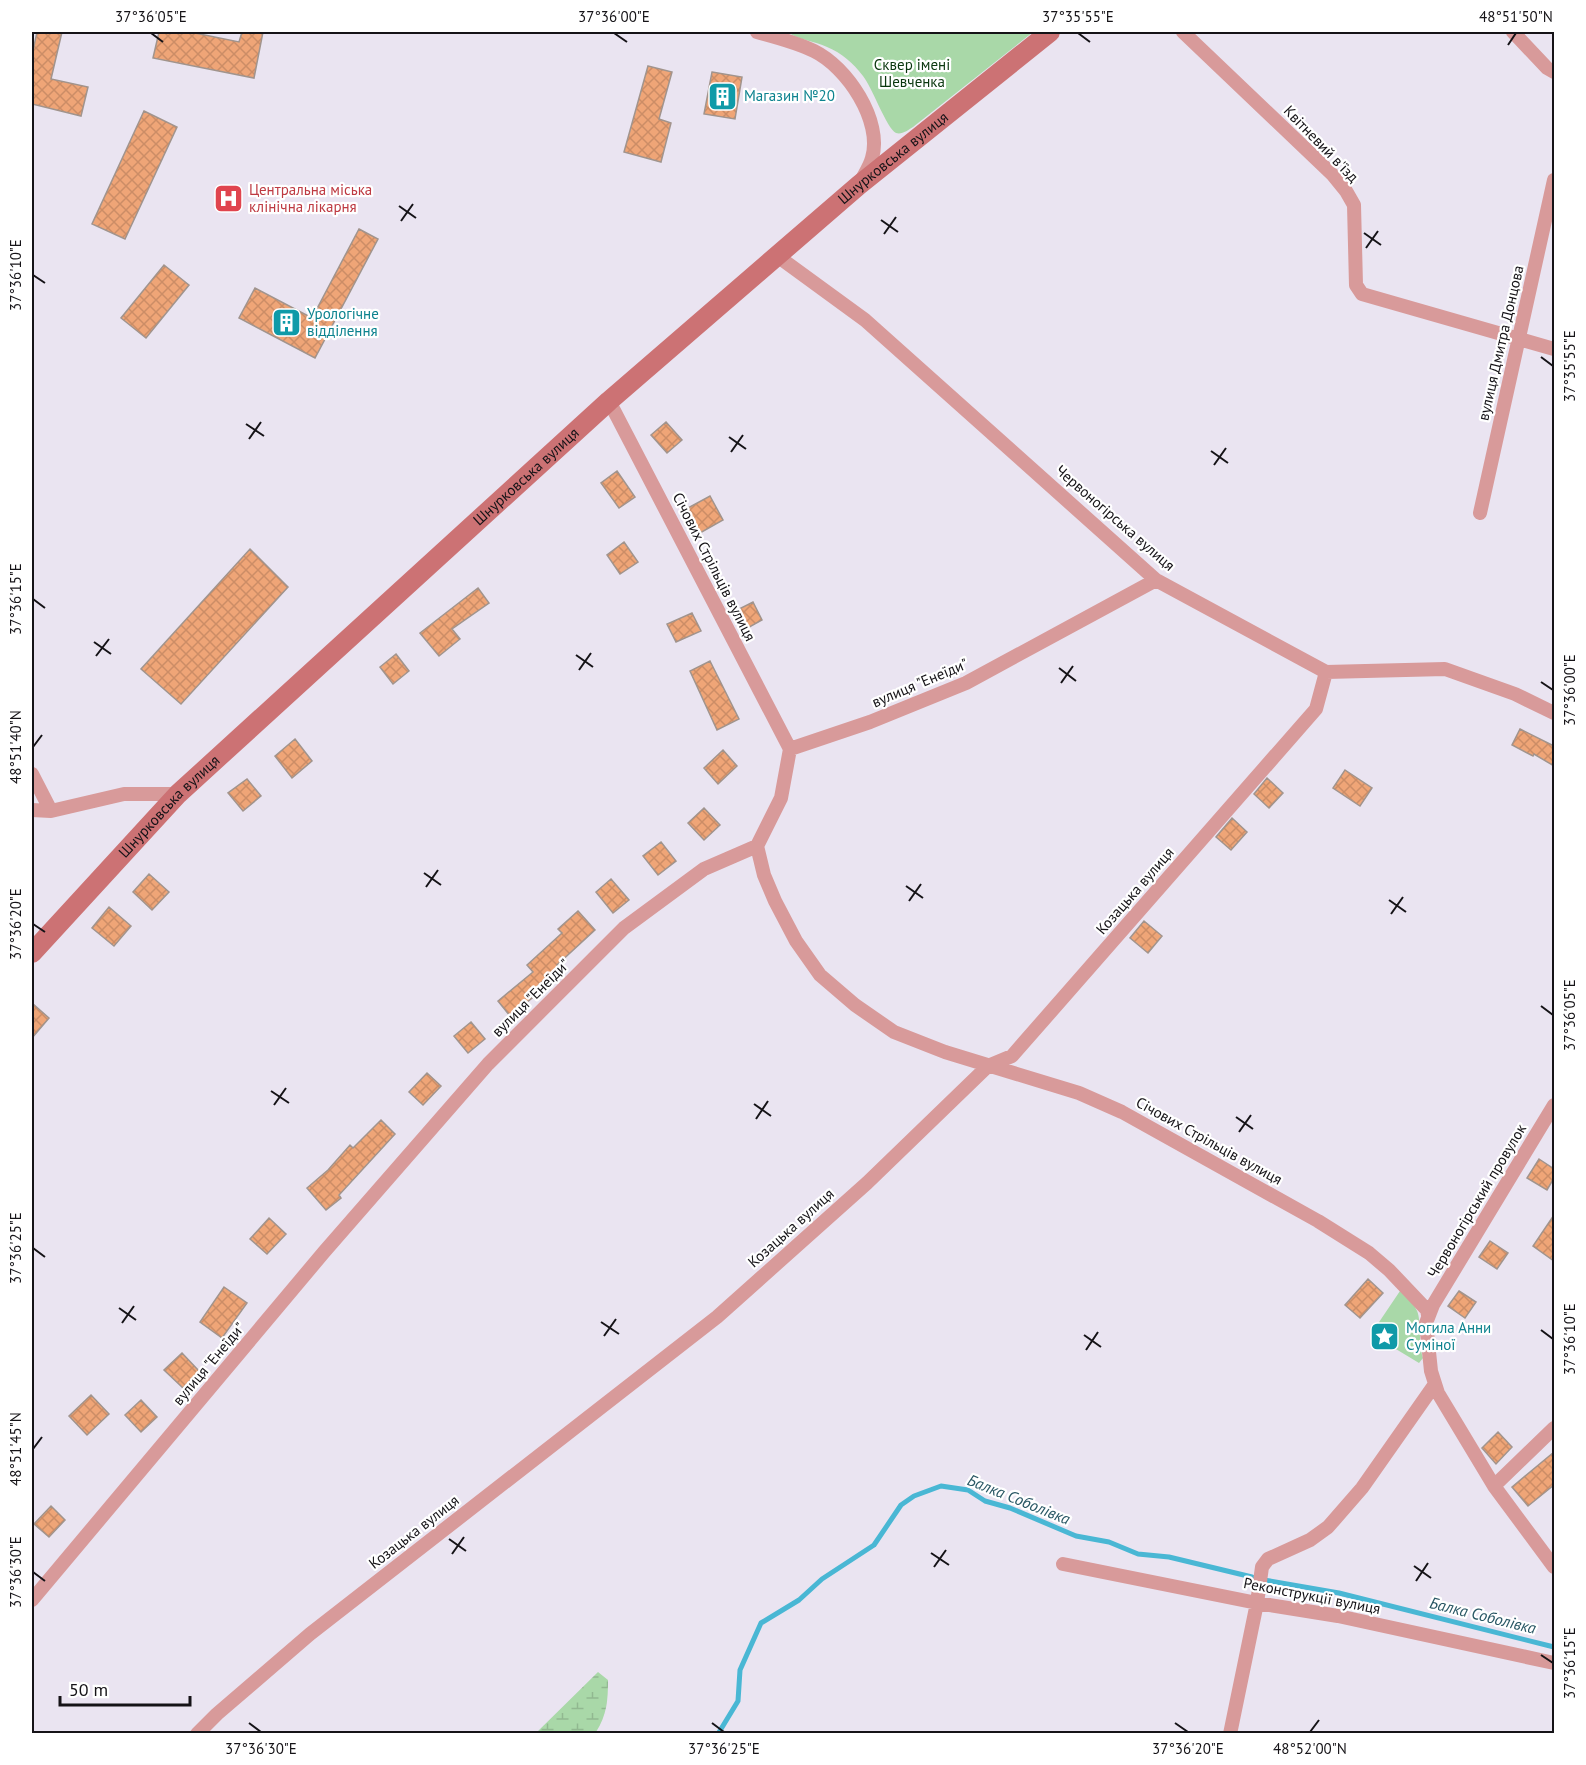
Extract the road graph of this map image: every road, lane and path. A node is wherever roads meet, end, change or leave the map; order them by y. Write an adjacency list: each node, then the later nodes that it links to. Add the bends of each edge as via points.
1 (757, 32): 7 (street, via 815,51 842,72 862,99 873,146 872,158)
2 (1050, 32): 7 (street, Шнурковська вулиця)
3 (1182, 32): 9 (street, Квітневий в'їзд, via 1346,191 1354,205 1356,285 1362,294)
4 (1513, 32): 5 (street)
5 (1554, 72)
6 (1554, 180): 9 (street, вулиця Дмитра Донцова)
7 (859, 185): 8 (street, Шнурковська вулиця)
8 (776, 255): 11 (street, Шнурковська вулиця); 13 (street, Червоногірська вулиця, via 865,320)
9 (1519, 339): 10 (street, Квітневий в'їзд); 12 (street, вулиця Дмитра Донцова)
10 (1554, 349)
11 (609, 401): 16 (street, Січових Стрільців вулиця); 18 (street, Шнурковська вулиця)
12 (1480, 513)
13 (1156, 580): 14 (street, Червоногірська вулиця); 16 (street, вулиця "Енеїди", via 966,683)
14 (1326, 672): 15 (street, Червоногірська вулиця, via 1445,669); 23 (street, Козацька вулиця, via 1316,709 1012,1056)
15 (1554, 712)
16 (790, 749): 21 (street, via 781,798)
17 (32, 774): 20 (street)
18 (178, 794): 20 (street, via 124,794); 22 (street, Шнурковська вулиця)
19 (32, 810): 20 (street)
20 (51, 811)
21 (757, 846): 23 (street, Січових Стрільців вулиця, via 775,902 820,975 894,1032); 31 (street, вулиця "Енеїди", via 704,869 624,928 488,1064 324,1252)
22 (32, 953)
23 (988, 1066): 25 (street, Січових Стрільців вулиця, via 1079,1092 1122,1112 1318,1221 1389,1269); 34 (street, Козацька вулиця, via 867,1183 717,1317 310,1634)
24 (1554, 1105): 25 (street, Червоногірський провулок)
25 (1428, 1315): 26 (street, via 1428,1348)
26 (1435, 1384): 28 (street); 32 (street, via 1362,1488 1328,1527 1268,1559 1262,1567)
27 (1554, 1428): 28 (street)
28 (1494, 1486): 30 (street)
29 (1063, 1564): 32 (street, Реконструкції вулиця)
30 (1554, 1567)
31 (32, 1600)
32 (1257, 1603): 33 (street, Реконструкції вулиця, via 1338,1616); 35 (street)
33 (1554, 1663)
34 (197, 1734)
35 (1230, 1734)

